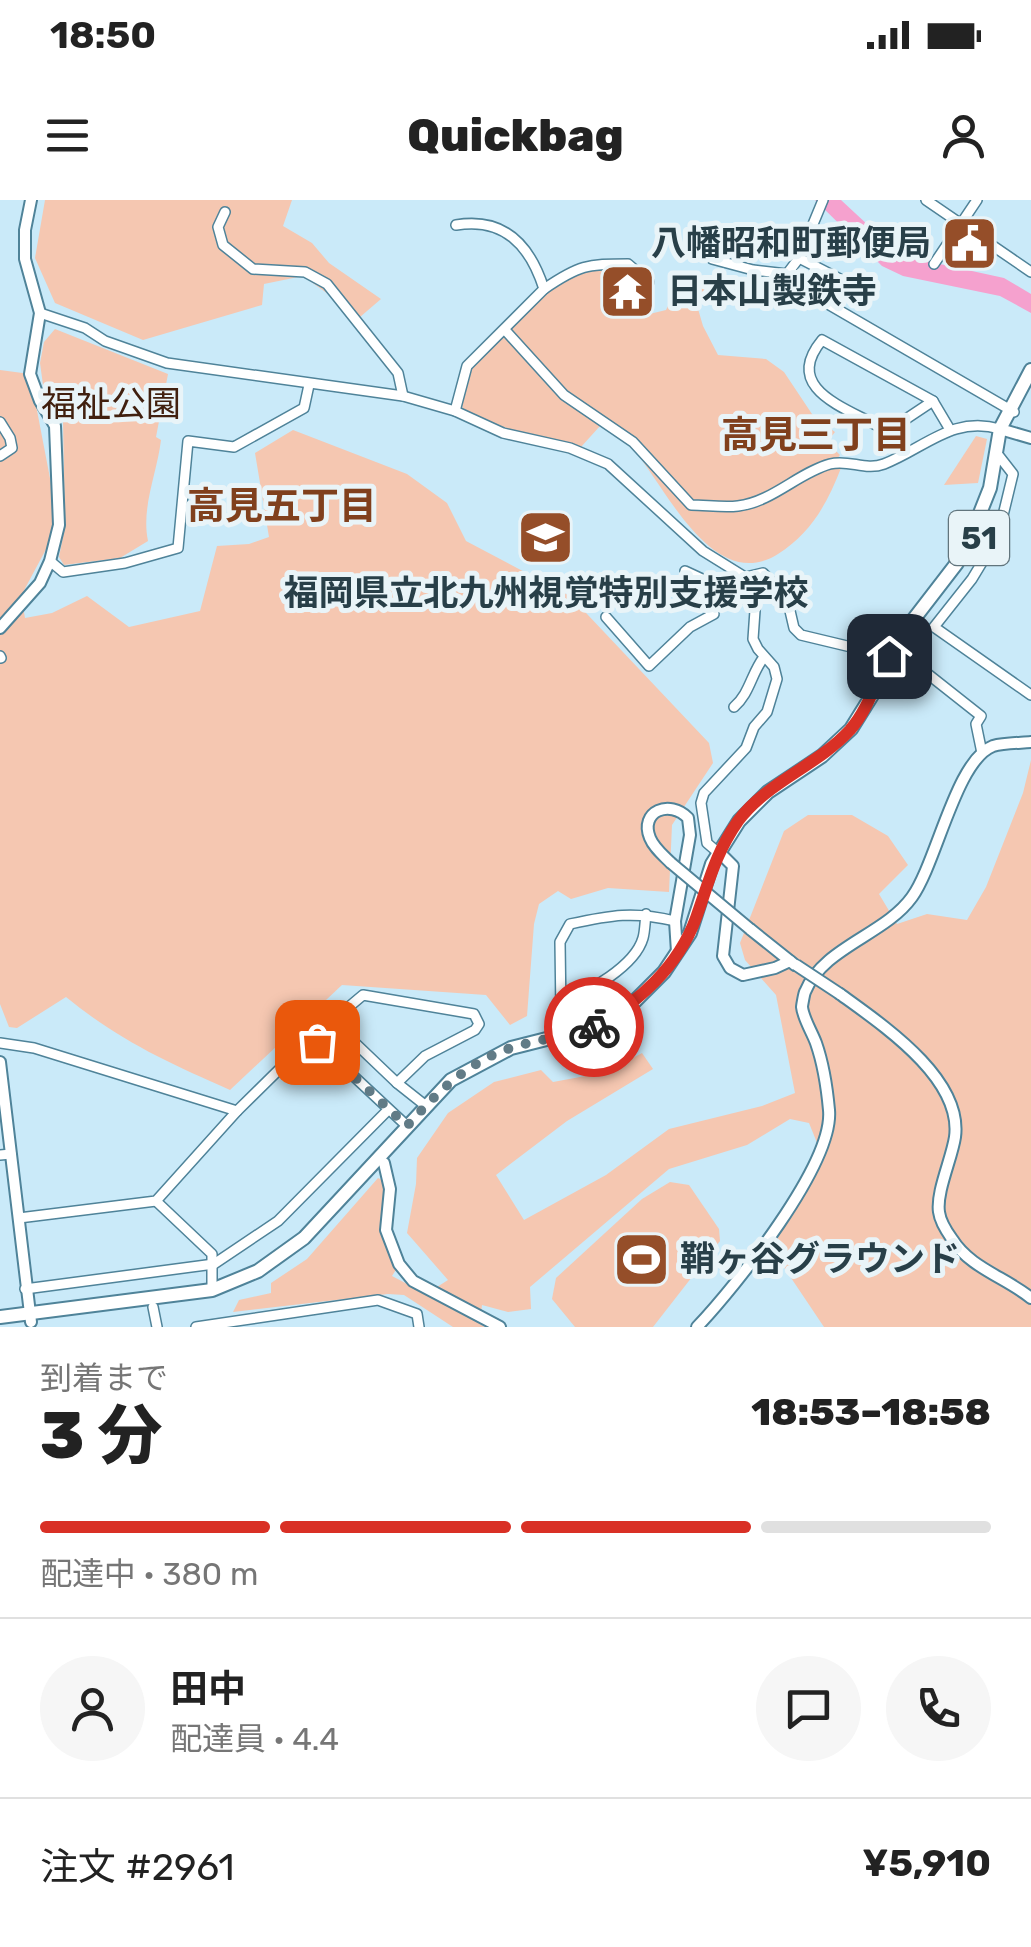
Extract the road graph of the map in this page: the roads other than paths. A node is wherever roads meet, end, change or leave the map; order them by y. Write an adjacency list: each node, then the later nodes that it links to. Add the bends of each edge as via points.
1 (31, 200): 14 (street, via 24,259)
2 (822, 200): 8 (street)
3 (926, 200): 6 (street)
4 (977, 200): 6 (street)
5 (225, 212): 19 (street, via 218,227 223,245 252,270 305,272 328,284 398,373)
6 (960, 223): 10 (street); 11 (street)
7 (456, 225): 13 (street, via 484,222 512,235)
8 (799, 258): 9 (street, via 787,274); 21 (street, via 840,279 828,304)
9 (712, 259)
10 (934, 264)
11 (1031, 272)
12 (649, 282): 13 (street, via 628,264 588,264)
13 (544, 289): 15 (street)
14 (40, 312): 18 (street, via 166,362); 29 (street, via 30,374 55,426 59,524)
15 (505, 330): 22 (street, via 467,366); 24 (street, via 564,396 633,442 691,505 739,506 766,498 832,463 886,463)
16 (1031, 370): 21 (main road, 51)
17 (1031, 381): 21 (main road, 51)
18 (309, 385): 19 (street); 29 (street, via 304,408 234,447 188,441 178,548 63,572)
19 (403, 396): 22 (street)
20 (933, 400): 20 (street, via 883,429 819,392 807,366 822,340); 24 (street)
21 (1011, 410): 25 (main road, 51)
22 (455, 411): 30 (street, via 503,433 608,464 703,551)
23 (0, 422): 27 (street, via 12,448)
24 (949, 428): 25 (street, via 984,424)
25 (1003, 430): 26 (street); 28 (main road, 51); 34 (main road, 51, via 967,546 912,619)
26 (1031, 438)
27 (0, 456)
28 (999, 456): 34 (main road, 51, via 993,499 971,553); 36 (street, via 1013,474 998,536 934,627)
29 (50, 561): 33 (street, via 40,584)
30 (746, 577): 31 (street); 34 (street, via 764,573 787,598 801,635)
31 (754, 603): 32 (street, via 686,571 714,614 649,666); 35 (street, via 753,639)
32 (606, 617)
33 (0, 628)
34 (895, 656): 39 (street, via 981,716 976,724); 40 (main road, 51, via 856,734 763,806)
35 (764, 657): 37 (street); 40 (street, via 777,679 767,712 701,803 707,842)
36 (1031, 694)
37 (734, 707)
38 (1031, 742): 39 (street)
39 (982, 754): 70 (street, via 960,783 911,900 814,977 805,992 802,1006 830,1114 822,1150 793,1202)
40 (722, 855): 43 (main road, 51); 44 (street, via 732,866 723,956 730,968 758,974); 55 (main road, 51, via 684,958 638,1008 597,1034 514,1055 471,1076 440,1099)
41 (646, 914): 42 (street); 45 (street, via 642,941 617,971); 45 (street, via 570,924 560,942)
42 (675, 921): 43 (street); 44 (street, bridge, via 690,835 688,818 674,808 652,815 651,841 671,863 750,929)
43 (677, 954): 50 (main road, 51, via 613,1016 575,1034 490,1057 451,1080)
44 (793, 963): 61 (street, bridge, via 936,1075 956,1132 938,1211 955,1244 980,1268)
45 (562, 1001): 46 (street)
46 (561, 1014)
47 (0, 1043): 52 (street)
48 (0, 1062): 54 (street)
49 (398, 1083): 49 (street, via 424,1056 475,1030 474,1014 364,995 332,1022); 50 (street)
50 (426, 1106): 53 (main road, 51)
51 (388, 1110): 52 (street, via 317,1042 306,1043); 53 (street); 58 (street, via 278,1221)
52 (237, 1111): 56 (street)
53 (407, 1126): 60 (main road, 51, via 296,1245)
54 (5, 1155): 57 (street)
55 (384, 1163): 62 (main road, 51, via 310,1244 261,1278 206,1299); 69 (street, via 390,1190 386,1230 399,1264 414,1281)
56 (156, 1201): 57 (street); 58 (street, via 212,1254)
57 (18, 1218): 59 (street)
58 (214, 1264): 59 (street); 60 (street)
59 (25, 1290): 64 (street)
60 (212, 1290): 64 (main road, 51)
61 (1031, 1298)
62 (153, 1307): 64 (main road, 51); 66 (street)
63 (0, 1318): 64 (main road, 51)
64 (30, 1318): 65 (main road, 51)
65 (0, 1326)
66 (157, 1327)
67 (196, 1327): 68 (street, via 378,1300 417,1314)
68 (419, 1327)
69 (500, 1327)
70 (698, 1327)

